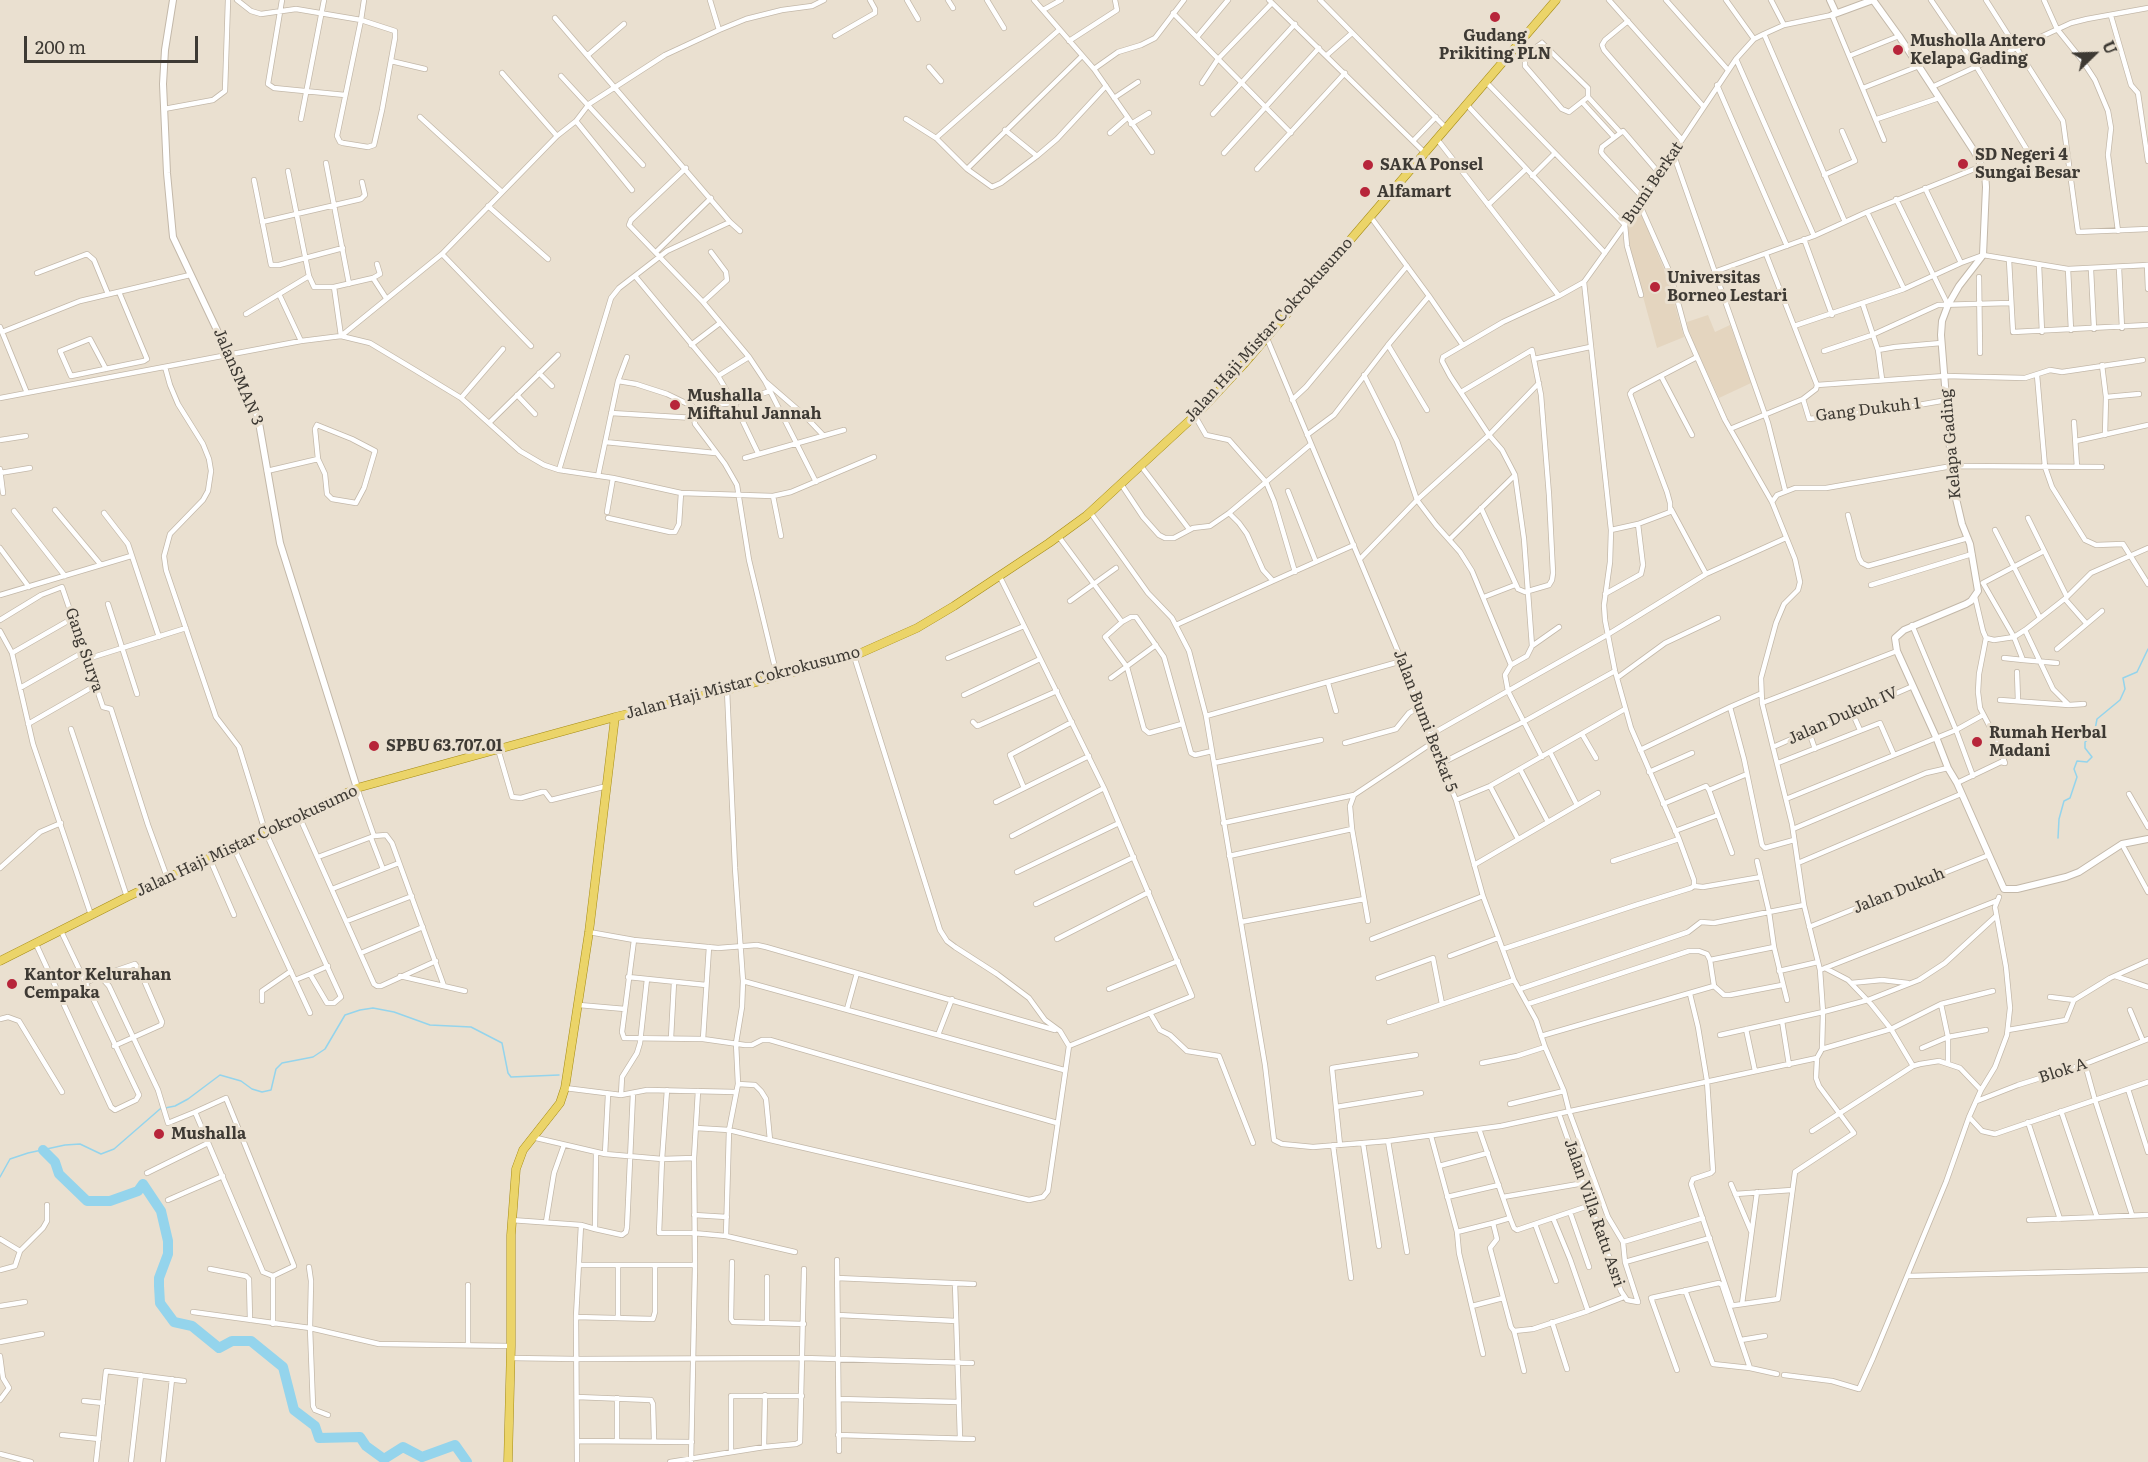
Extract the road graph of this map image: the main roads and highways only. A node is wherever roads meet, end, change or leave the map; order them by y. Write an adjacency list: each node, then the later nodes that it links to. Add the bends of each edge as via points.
1 (1556, 0): 2 (main road, Jalan Haji Mistar Cokrokusumo, via 1195,416 1059,537 916,628 854,656)
2 (615, 717): 3 (main road, Jalan Haji Mistar Cokrokusumo, via 357,788); 4 (main road, via 565,1088 560,1103 523,1150 516,1169 511,1220)
3 (0, 961)
4 (508, 1462)

